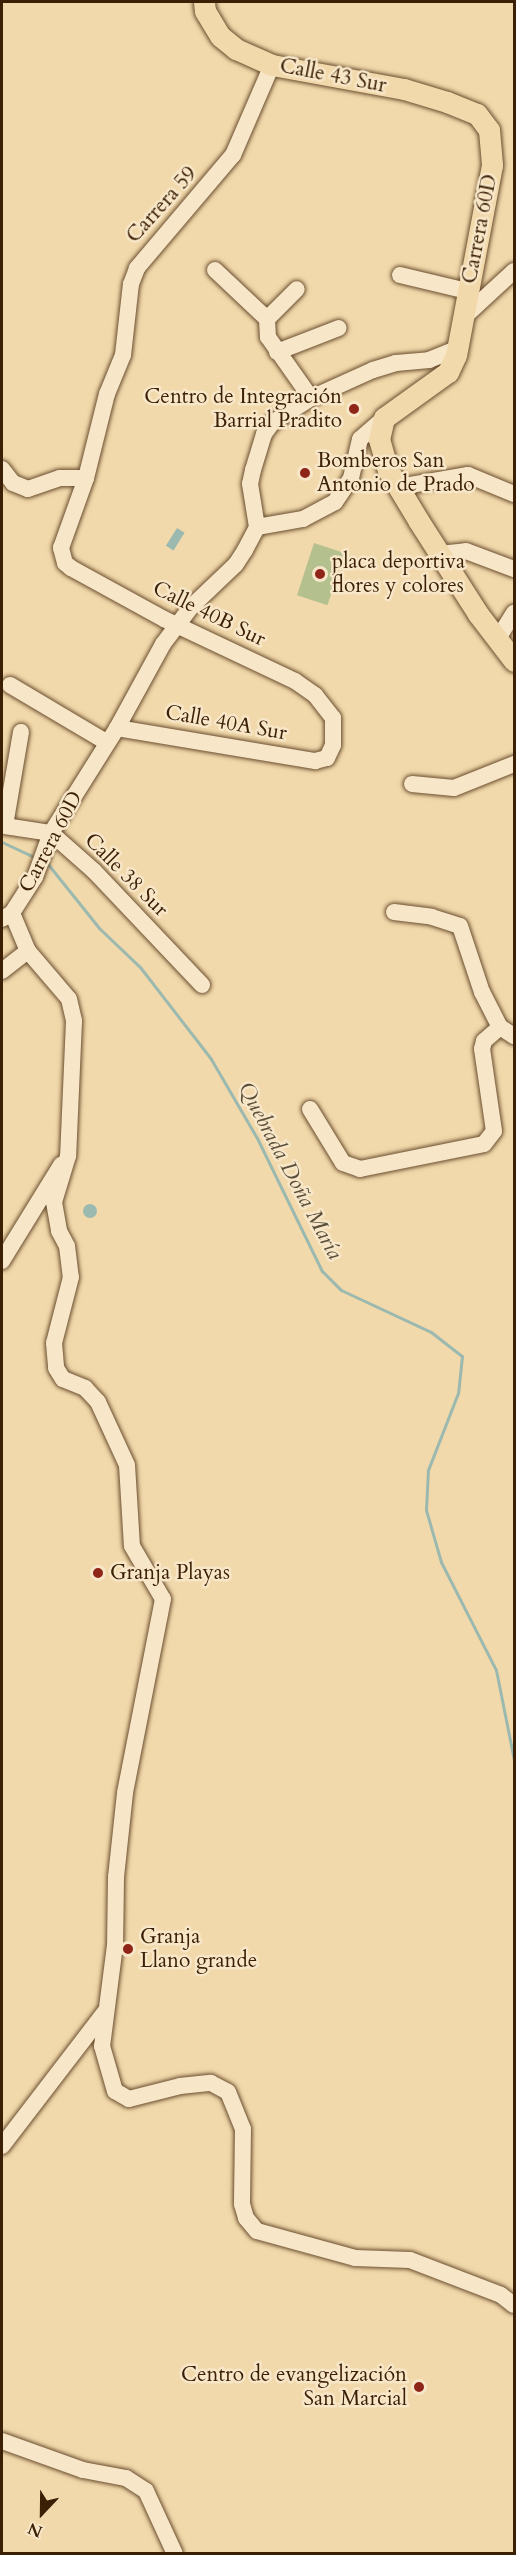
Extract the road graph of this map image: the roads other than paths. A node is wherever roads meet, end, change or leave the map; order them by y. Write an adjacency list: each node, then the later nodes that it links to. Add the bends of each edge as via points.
1 (204, 7): 2 (main road, Calle 43 Sur, via 220,36 236,49)
2 (272, 65): 3 (main road, Calle 43 Sur, via 404,89); 19 (street, Carrera 59, via 233,155 189,212 137,268 131,284 123,355 106,394)
3 (477, 114): 8 (main road, Carrera 60D, via 489,130 492,165)
4 (215, 270): 10 (street)
5 (514, 270): 9 (street)
6 (400, 275): 8 (street)
7 (297, 289): 10 (street)
8 (467, 291): 9 (main road, Carrera 60D)
9 (464, 317): 12 (main road, Carrera 60D)
10 (267, 319): 13 (street, via 268,337)
11 (339, 327): 13 (street)
12 (458, 348): 14 (street, via 429,360 384,366); 15 (main road, Carrera 60D, via 448,372)
13 (277, 352): 14 (street)
14 (311, 398): 22 (street, via 272,423 264,434 250,484)
15 (384, 418): 16 (main road); 17 (street, via 360,439)
16 (380, 453): 17 (street, via 359,456); 20 (main road)
17 (353, 465): 22 (street, via 345,489 323,512)
18 (2, 469): 19 (street, via 13,483 28,489 60,478)
19 (86, 478): 24 (street, Carrera 59, via 71,515)
20 (399, 487): 21 (street, via 468,475); 23 (main road)
21 (514, 494)
22 (257, 527): 26 (street, Carrera 60D, via 236,564 191,607)
23 (439, 554): 25 (street, via 466,551); 27 (main road)
24 (62, 556): 26 (street, Calle 40B Sur, via 71,568)
25 (514, 569)
26 (179, 626): 30 (street, Carrera 60D, via 163,645); 33 (street, Calle 40B Sur, via 295,681 315,695 333,718 333,745)
27 (509, 627): 28 (main road)
28 (514, 661)
29 (10, 686): 32 (street)
30 (117, 728): 32 (street, Carrera 60D); 33 (street, Calle 40A Sur, via 315,761)
31 (21, 732): 35 (street)
32 (106, 742): 38 (street, Carrera 60D)
33 (327, 758)
34 (514, 764): 36 (street, via 454,788)
35 (8, 767): 37 (street)
36 (412, 784)
37 (3, 827): 38 (street, Calle 38 Sur)
38 (50, 838): 40 (street, Carrera 60D, via 35,877); 43 (street, Calle 38 Sur, via 94,871)
39 (394, 912): 44 (street, via 432,916 460,926 482,992)
40 (5, 913): 41 (street, Carrera 60D)
41 (28, 951): 42 (street); 46 (street, Carrera 60D, via 69,999 74,1021)
42 (2, 971)
43 (202, 985)
44 (507, 1032): 45 (street, via 484,1041 482,1049 494,1131 483,1144 360,1169 343,1163)
45 (310, 1109)
46 (68, 1156): 47 (street, via 44,1187); 48 (street, Carrera 60D, via 54,1202 71,1277 54,1343 56,1368 63,1379 85,1388 98,1402 128,1465 134,1522 132,1546 163,1599 125,1794 116,1877 115,1945)
47 (2, 1262)
48 (104, 2012): 49 (street); 50 (street, via 102,2046 115,2091 129,2099 211,2083 228,2092 243,2128 242,2204 246,2218 257,2231 355,2258 410,2260 501,2295)
49 (2, 2146)
50 (514, 2305)
51 (2, 2440): 52 (street, via 83,2470 126,2478 146,2491)
52 (175, 2553)

